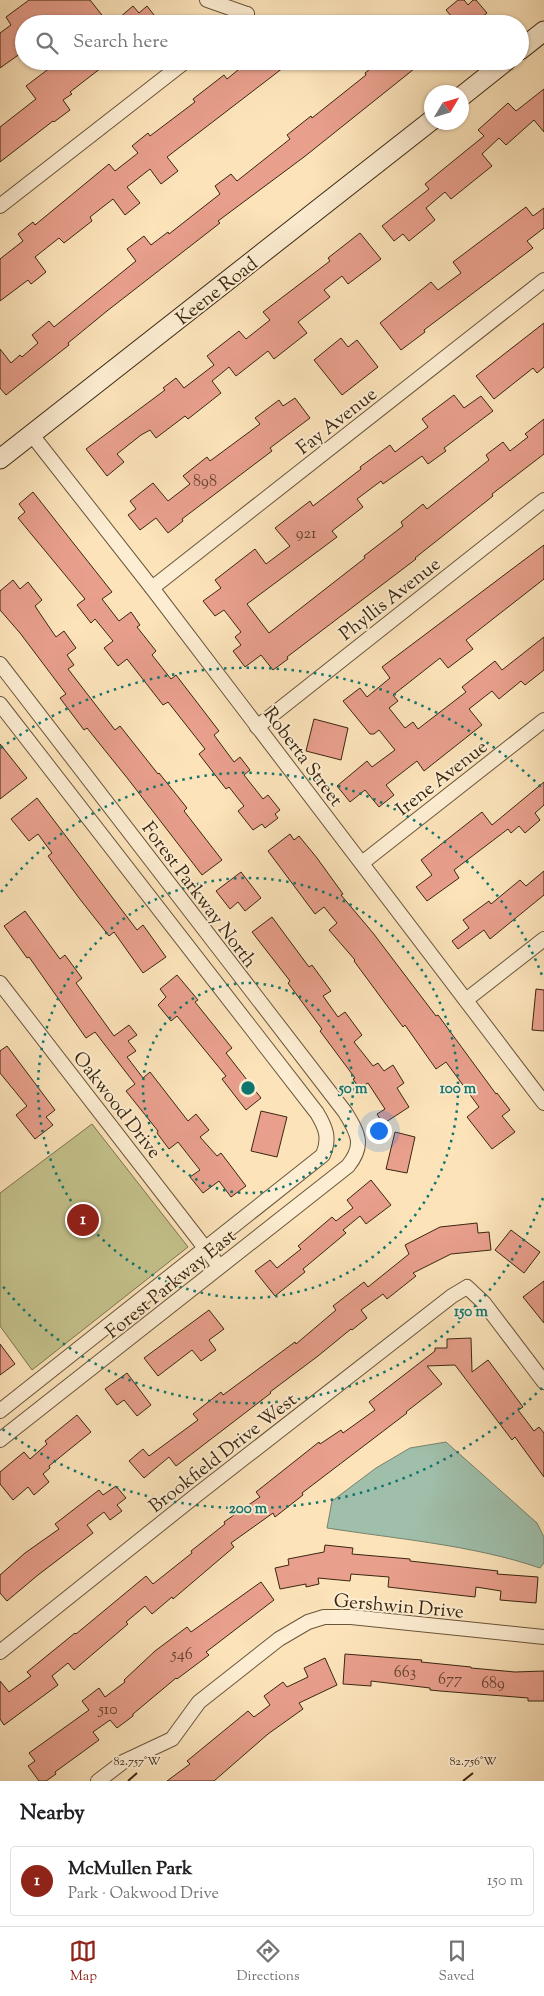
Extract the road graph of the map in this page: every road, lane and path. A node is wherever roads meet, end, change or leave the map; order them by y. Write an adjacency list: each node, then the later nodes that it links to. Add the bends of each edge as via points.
1 (207, 0): 2 (street)
2 (246, 15)
3 (544, 31): 4 (main road)
4 (529, 43)
5 (174, 70): 9 (street)
6 (495, 70): 7 (main road)
7 (469, 90)
8 (424, 126): 11 (main road, Keene Road)
9 (0, 206)
10 (544, 280): 14 (street, Fay Avenue)
11 (32, 435): 12 (main road, Keene Road); 14 (street, Roberta Street)
12 (0, 459)
13 (544, 500): 19 (street, Phyllis Avenue)
14 (152, 588): 19 (street, Roberta Street)
15 (0, 664): 16 (street, Forest Parkway North)
16 (20, 690): 17 (street); 24 (street, Forest Parkway North)
17 (0, 705): 25 (street)
18 (544, 720): 20 (street, Irene Avenue)
19 (257, 727): 20 (street, Roberta Street)
20 (362, 863): 23 (street, Roberta Street)
21 (544, 939): 23 (street)
22 (0, 983): 28 (street, Oakwood Drive)
23 (466, 1000): 26 (street, Roberta Street)
24 (262, 1006): 25 (street); 27 (street, Forest Parkway North, via 345,1112 356,1129)
25 (245, 1020): 28 (street, Forest Parkway East, via 317,1113 324,1125 328,1144 323,1155)
26 (544, 1103)
27 (358, 1151): 29 (street, Forest Parkway East, via 348,1166)
28 (206, 1249): 29 (street, Oakwood Drive); 31 (street, Forest Parkway East)
29 (219, 1266): 32 (street, Forest Parkway East)
30 (544, 1382): 34 (street, Brookfield Drive West, via 484,1303 466,1287)
31 (0, 1411)
32 (0, 1440)
33 (544, 1637): 35 (street, Gershwin Drive, via 351,1617 324,1617 308,1622 279,1639 199,1702 172,1739 122,1762)
34 (0, 1652)
35 (98, 1781)

